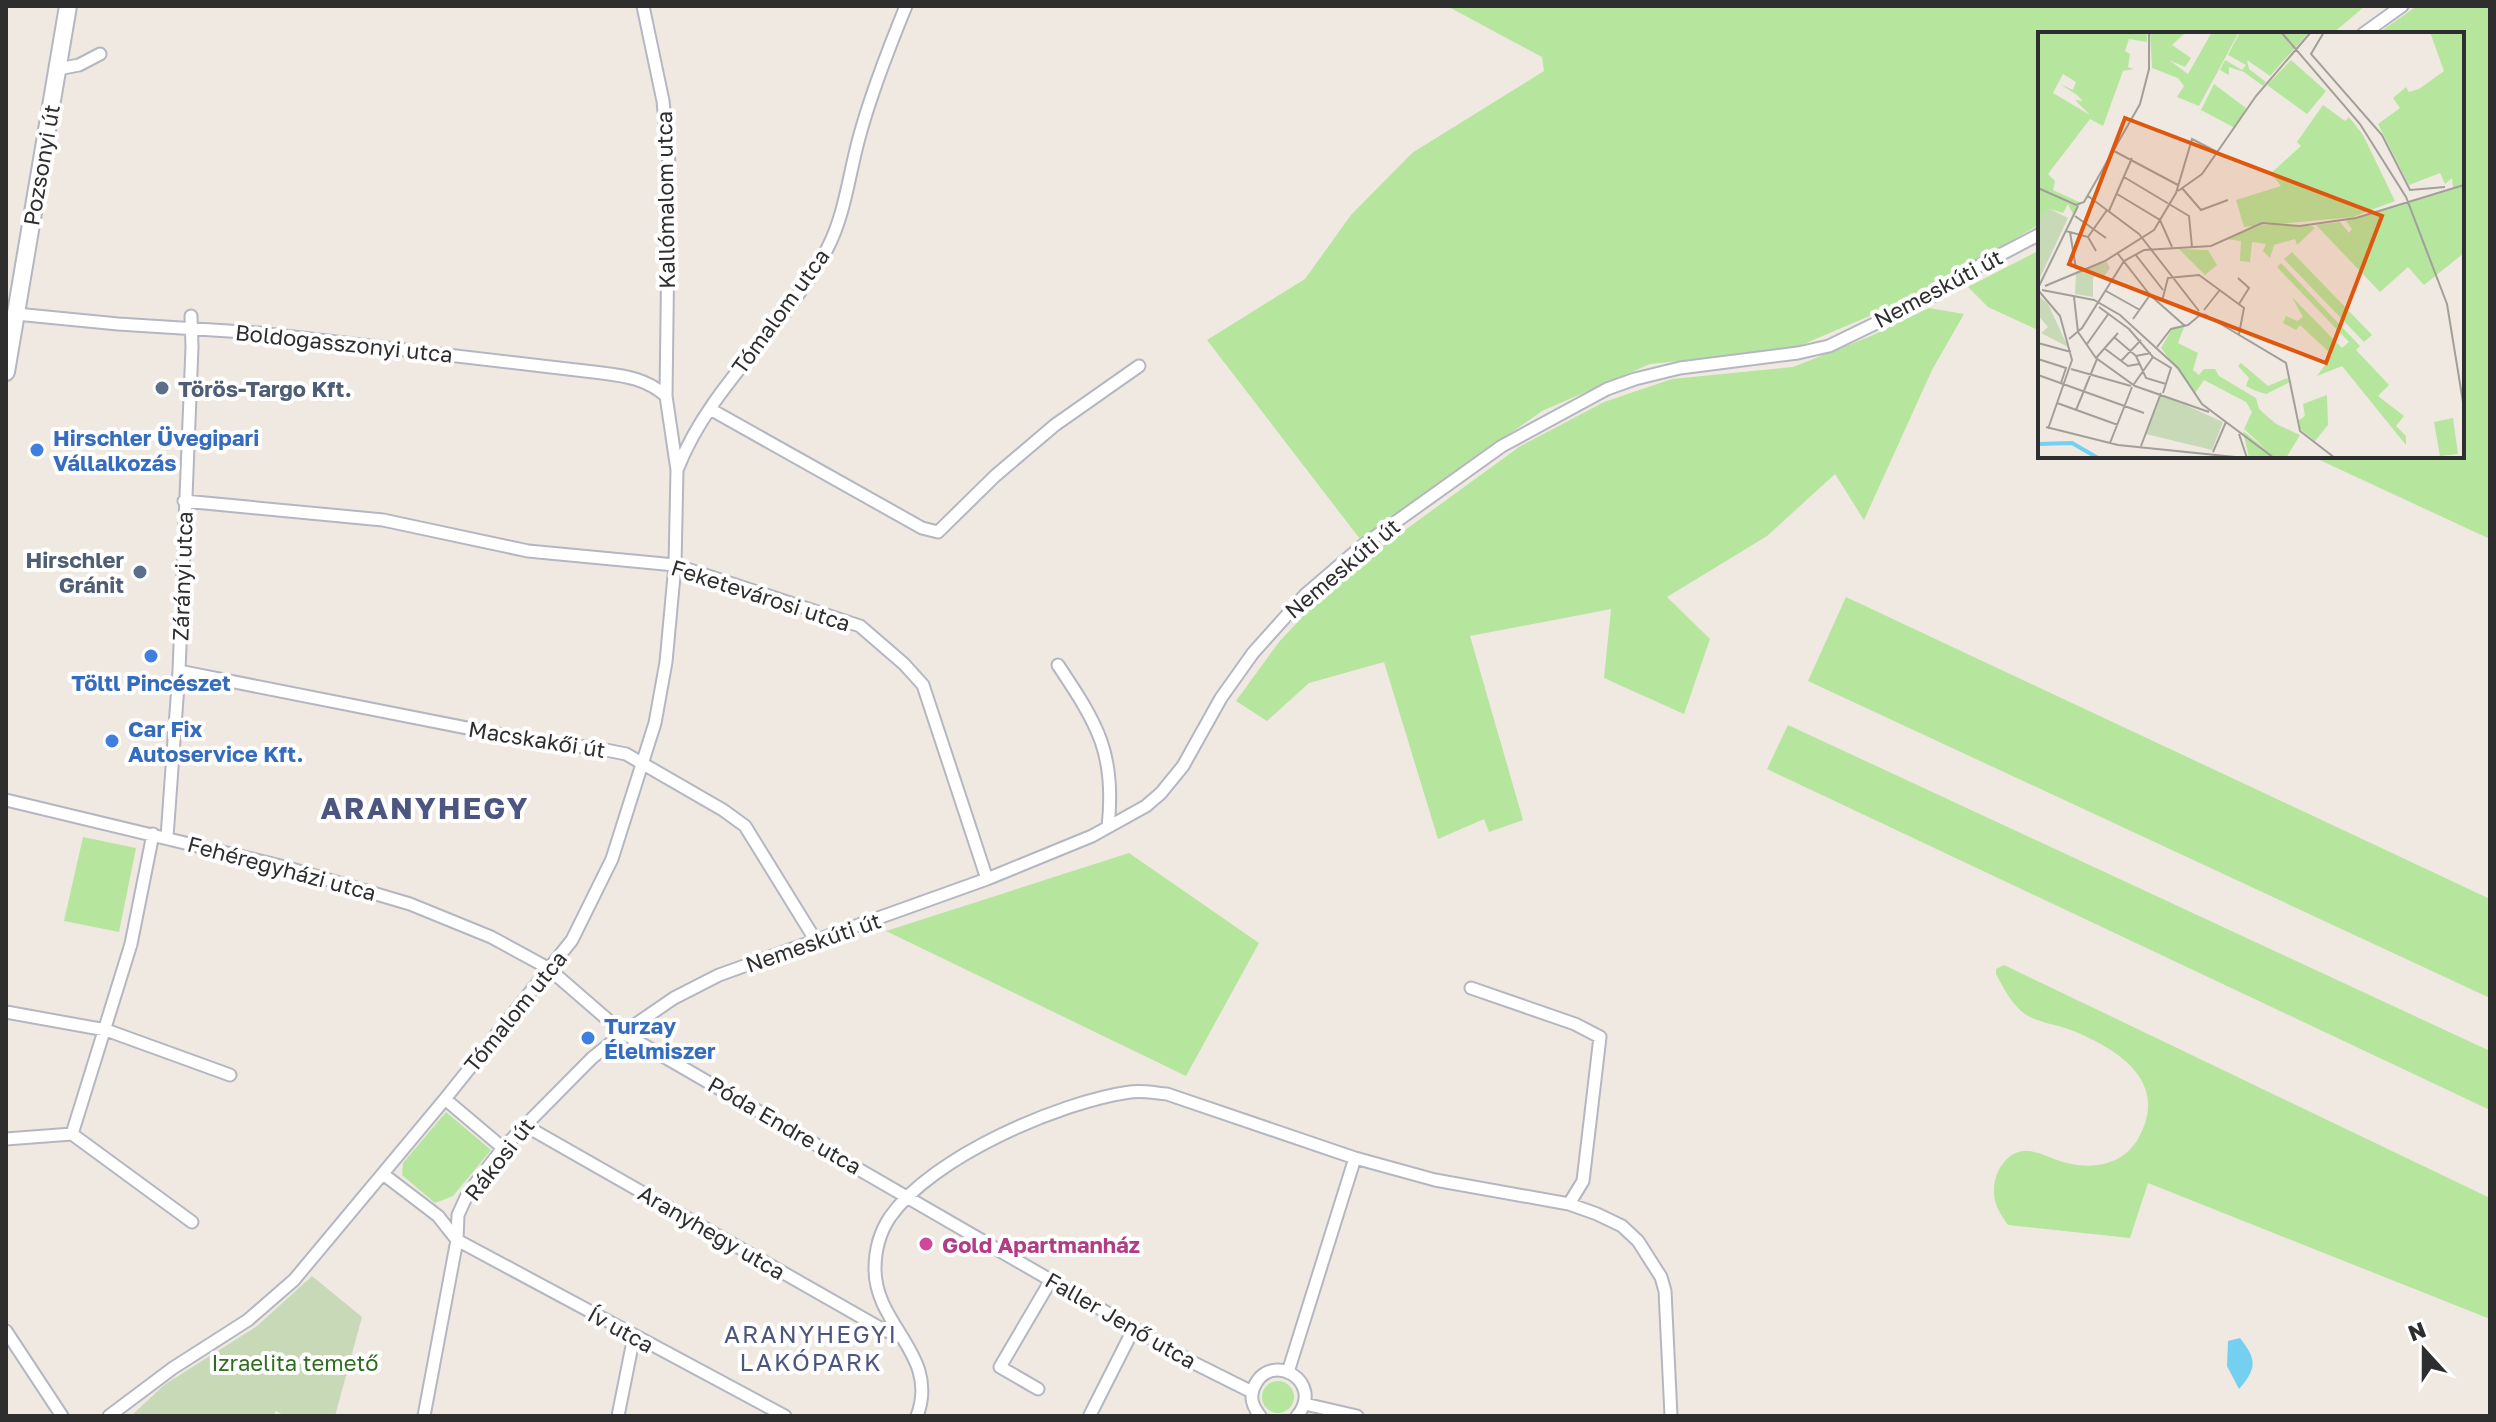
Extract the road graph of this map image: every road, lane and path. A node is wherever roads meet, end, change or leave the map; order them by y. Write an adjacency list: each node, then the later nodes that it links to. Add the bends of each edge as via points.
1 (68, 6): 7 (main road, Pozsonyi út)
2 (643, 6): 13 (street, Kallómalom utca, via 663,101 669,164)
3 (906, 6): 14 (street, Tómalom utca, via 873,89 830,245)
4 (2402, 6): 5 (street)
5 (2366, 32)
6 (100, 54): 7 (street)
7 (58, 69): 9 (main road, Pozsonyi út)
8 (2038, 235): 22 (street, Nemeskúti út, via 1936,294 1829,346 1635,379 1502,446 1362,546 1305,595 1253,653 1172,781 1146,806)
9 (16, 314): 10 (street, Boldogasszonyi utca, via 118,324); 12 (main road, Pozsonyi út)
10 (192, 322): 13 (street, Boldogasszonyi utca, via 630,377); 16 (street, Zárányi utca)
11 (1139, 366): 14 (street, via 1055,425 938,532 922,528)
12 (6, 372)
13 (666, 396): 15 (street, Tómalom utca)
14 (710, 409): 15 (street, Tómalom utca)
15 (677, 470): 17 (street, Tómalom utca)
16 (184, 501): 17 (street, Feketevárosi utca, via 383,520 528,551); 19 (street, Zárányi utca)
17 (675, 565): 20 (street, Tómalom utca, via 666,662); 25 (street, Feketevárosi utca, via 849,621 904,664 923,685)
18 (1058, 665): 22 (street, via 1105,750 1111,779)
19 (179, 671): 20 (street, Macskakői út, via 553,745 614,752); 24 (street, Zárányi utca)
20 (643, 762): 26 (street, Macskakői út, via 745,826); 27 (street, Tómalom utca, via 612,859 572,940)
21 (6, 800): 23 (street, Fehéregyházi utca)
22 (1108, 827): 25 (street, Nemeskúti út)
23 (153, 834): 24 (street, Fehéregyházi utca); 30 (street, via 131,944)
24 (167, 837): 27 (street, Fehéregyházi utca, via 410,904 491,937)
25 (987, 879): 26 (street, Nemeskúti út)
26 (816, 941): 31 (street, Nemeskúti út, via 719,975)
27 (548, 968): 31 (street, Póda Endre utca); 33 (street, Tómalom utca)
28 (1471, 988): 41 (street, via 1600,1037 1583,1181)
29 (6, 1012): 30 (street)
30 (106, 1030): 32 (street); 35 (street)
31 (623, 1033): 34 (street, Rákosi út); 40 (street, Póda Endre utca)
32 (230, 1075)
33 (445, 1099): 37 (street); 39 (street, Tómalom utca)
34 (524, 1125): 37 (street, Rákosi út); 48 (street, Aranyhegy utca)
35 (72, 1134): 36 (street); 42 (street)
36 (6, 1139)
37 (503, 1148): 43 (street, Rákosi út, via 468,1193 458,1215)
38 (1355, 1158): 40 (street, via 1167,1094 1134,1091 1013,1131 969,1152); 41 (street, via 1435,1180); 49 (street)
39 (383, 1174): 43 (street, Ív utca, via 438,1216); 55 (street, Tómalom utca, via 275,1299)
40 (908, 1196): 44 (street, Faller Jenő utca); 48 (street, via 889,1218 875,1269 877,1288)
41 (1569, 1204): 63 (street, via 1622,1226 1661,1277)
42 (192, 1222)
43 (457, 1240): 47 (street, Ív utca); 56 (street, Rákosi út)
44 (1051, 1280): 45 (street, Faller Jenő utca); 50 (street, via 1000,1367)
45 (1134, 1328): 51 (street, Faller Jenő utca); 53 (street)
46 (6, 1331): 54 (street)
47 (634, 1336): 57 (street); 58 (street, Ív utca)
48 (901, 1337): 59 (street, via 923,1380)
49 (1288, 1372): 51 (street, via 1265,1373); 52 (street, via 1304,1389)
50 (1038, 1389)
51 (1252, 1392): 60 (street)
52 (1305, 1404): 61 (street); 62 (street)
53 (1090, 1415)
54 (62, 1416)
55 (109, 1416)
56 (424, 1416)
57 (618, 1416)
58 (785, 1416)
59 (917, 1416)
60 (1260, 1416)
61 (1297, 1416)
62 (1357, 1416)
63 (1671, 1416)

